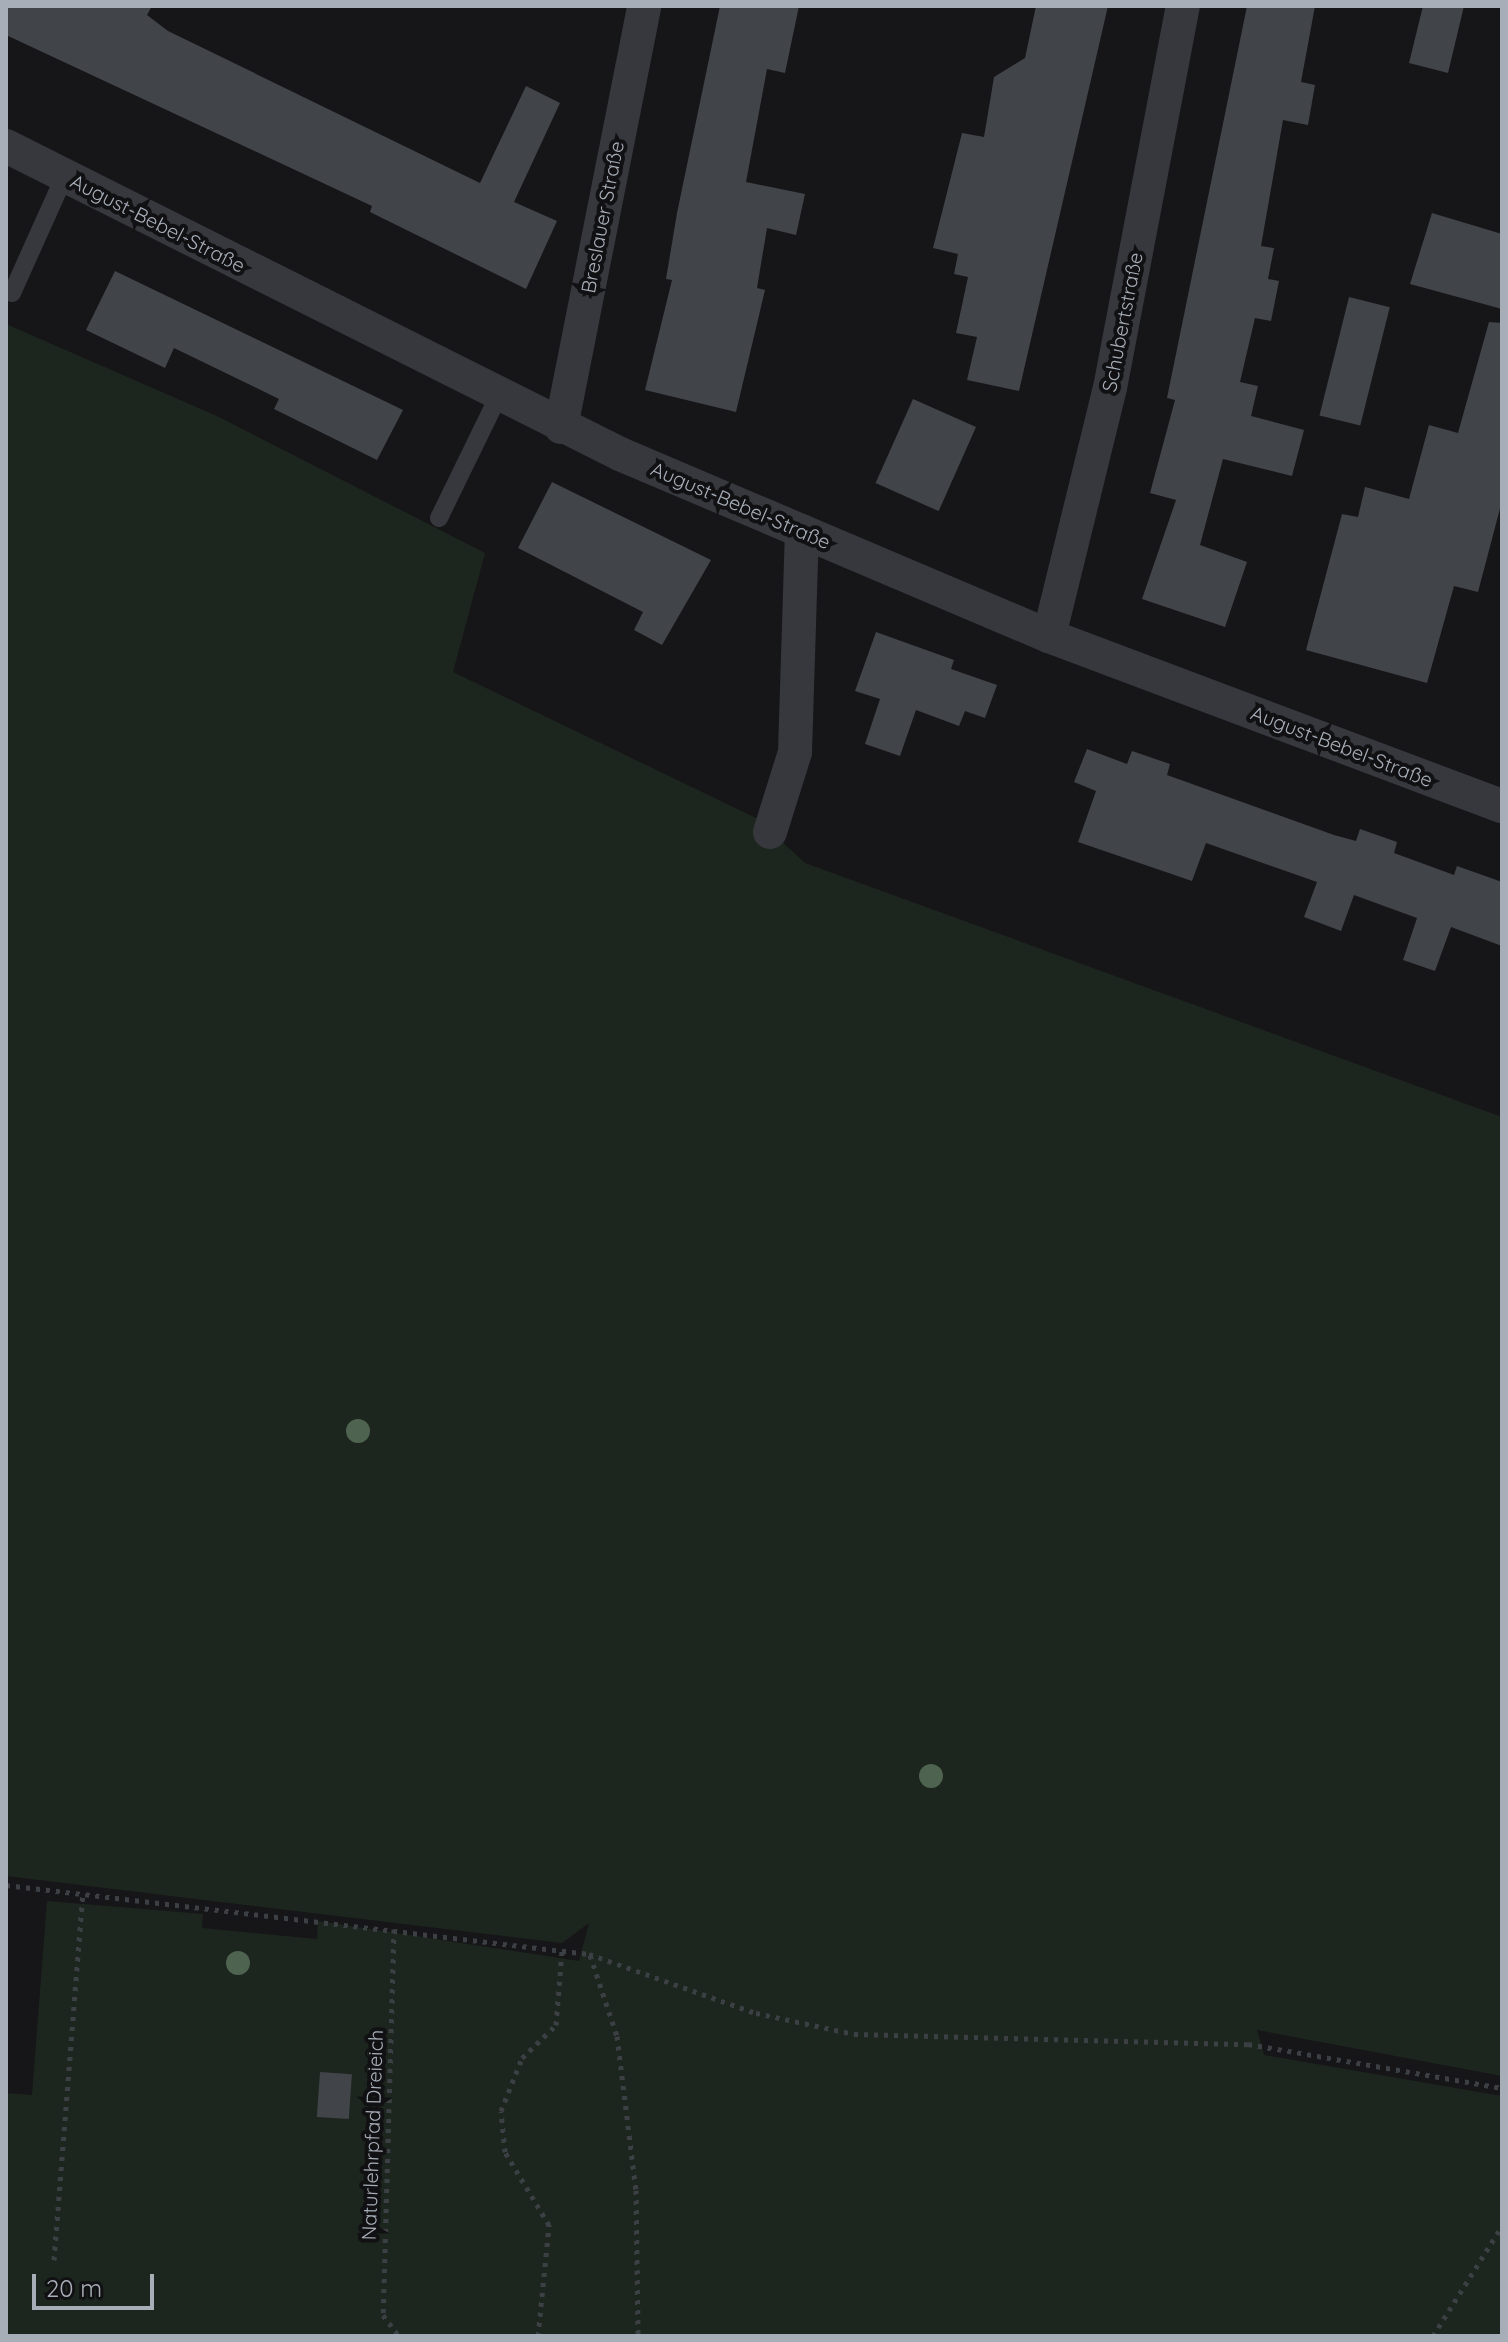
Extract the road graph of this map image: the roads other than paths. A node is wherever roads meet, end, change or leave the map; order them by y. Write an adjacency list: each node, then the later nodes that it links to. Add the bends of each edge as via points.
1 (644, 6): 7 (street, Breslauer Straße)
2 (1183, 6): 10 (street, Schubertstraße, via 1110,388)
3 (6, 146): 4 (street, August-Bebel-Straße)
4 (65, 175): 5 (lane); 6 (street, August-Bebel-Straße)
5 (12, 293)
6 (498, 397): 7 (street, August-Bebel-Straße); 8 (lane)
7 (561, 427): 9 (street, August-Bebel-Straße)
8 (439, 518)
9 (802, 531): 10 (street, August-Bebel-Straße); 12 (street, via 795,752)
10 (1049, 636): 11 (street, August-Bebel-Straße)
11 (1502, 806)
12 (770, 832)

